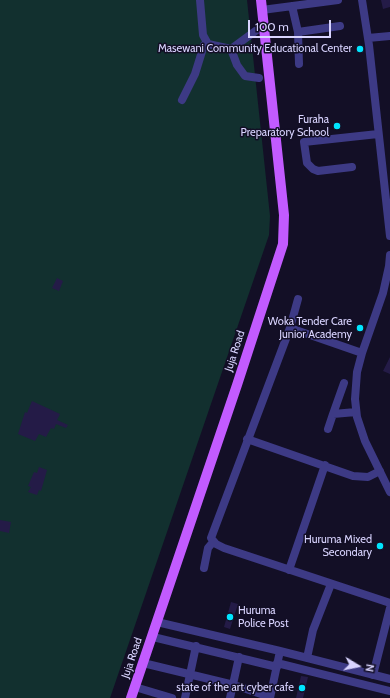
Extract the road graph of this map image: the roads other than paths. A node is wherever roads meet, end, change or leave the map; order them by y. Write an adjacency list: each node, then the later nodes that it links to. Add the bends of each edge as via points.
1 (200, 0): 11 (street, via 203,35)
2 (338, 0): 5 (street)
3 (362, 0): 10 (street)
4 (262, 5): 5 (street); 6 (main road, Juja Road)
5 (292, 6): 8 (street)
6 (264, 24): 12 (street); 38 (main road, Juja Road, via 284,215 283,244)
7 (340, 26): 8 (street)
8 (298, 32): 13 (street)
9 (390, 36): 10 (street)
10 (368, 38): 16 (street)
11 (208, 44): 12 (street); 15 (street, via 204,45 195,74)
12 (231, 49): 14 (street, via 237,65 245,76)
13 (299, 64)
14 (259, 78)
15 (182, 100)
16 (378, 134): 17 (street, via 304,142 307,163 313,169 318,171); 18 (street)
17 (352, 167)
18 (389, 209): 19 (street)
19 (390, 236)
20 (390, 255): 23 (street, via 383,293)
21 (298, 299): 22 (street)
22 (290, 328): 23 (street); 28 (street)
23 (362, 353): 25 (street, via 357,372)
24 (344, 383): 26 (street)
25 (356, 412): 26 (street); 30 (street, via 365,441)
26 (333, 414): 27 (street)
27 (328, 429)
28 (247, 439): 29 (street); 32 (street, via 212,534)
29 (325, 465): 30 (street, via 363,477); 34 (street)
30 (380, 471): 31 (street)
31 (390, 492)
32 (213, 542): 33 (street, via 208,548); 34 (street)
33 (204, 568)
34 (288, 570): 35 (street)
35 (331, 584): 36 (street); 43 (street, via 313,630)
36 (390, 603)
37 (390, 608): 47 (street)
38 (158, 622): 39 (main road, Juja Road); 41 (street)
39 (152, 637): 40 (street); 44 (main road, Juja Road)
40 (196, 646): 42 (street); 46 (street)
41 (280, 650): 43 (street); 45 (street)
42 (240, 657): 45 (street); 49 (street)
43 (307, 658): 47 (street)
44 (143, 663): 46 (street); 50 (main road, Juja Road)
45 (277, 665): 51 (street); 52 (street)
46 (189, 675): 49 (street); 55 (street)
47 (373, 675): 48 (street)
48 (390, 679)
49 (234, 685): 52 (street); 56 (street)
50 (135, 687): 53 (main road, Juja Road); 54 (street)
51 (390, 691)
52 (270, 697)
53 (131, 698)
54 (172, 698)
55 (185, 698)
56 (230, 698)

